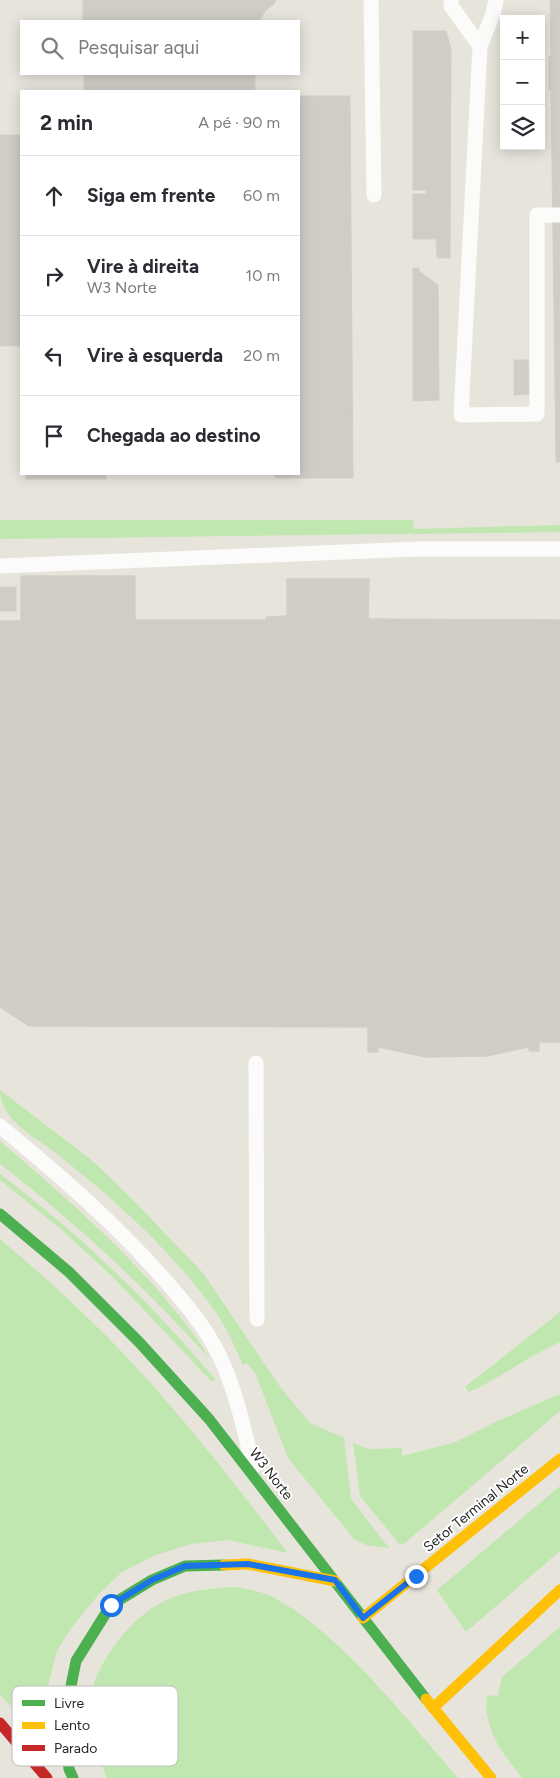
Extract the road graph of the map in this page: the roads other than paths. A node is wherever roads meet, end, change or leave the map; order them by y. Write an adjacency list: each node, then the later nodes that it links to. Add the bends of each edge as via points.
1 (371, 0): 5 (lane)
2 (451, 0): 4 (lane, via 451,6)
3 (496, 0): 4 (lane)
4 (480, 46): 6 (lane, via 461,415 537,414 537,215)
5 (374, 195)
6 (560, 215)
7 (560, 549): 8 (lane, via 417,549)
8 (0, 566)
9 (256, 1063): 12 (lane)
10 (0, 1126): 14 (lane, via 60,1175 133,1243 192,1312 219,1355 238,1406)
11 (0, 1214): 14 (main road, W3 Norte, via 69,1272 139,1342 209,1419)
12 (257, 1319)
13 (560, 1459): 17 (main road, Setor Terminal Norte)
14 (255, 1476): 15 (main road, W3 Norte)
15 (335, 1580): 17 (main road, W3 Norte); 18 (main road, via 248,1564 185,1566 152,1580 111,1605 76,1661)
16 (560, 1590): 19 (main road)
17 (363, 1618): 19 (main road, W3 Norte)
18 (71, 1686)
19 (433, 1708): 26 (main road, W3 Norte)
20 (0, 1723): 21 (main road)
21 (12, 1737)
22 (37, 1766): 24 (main road)
23 (69, 1766): 25 (main road)
24 (47, 1778)
25 (73, 1778)
26 (491, 1778)

